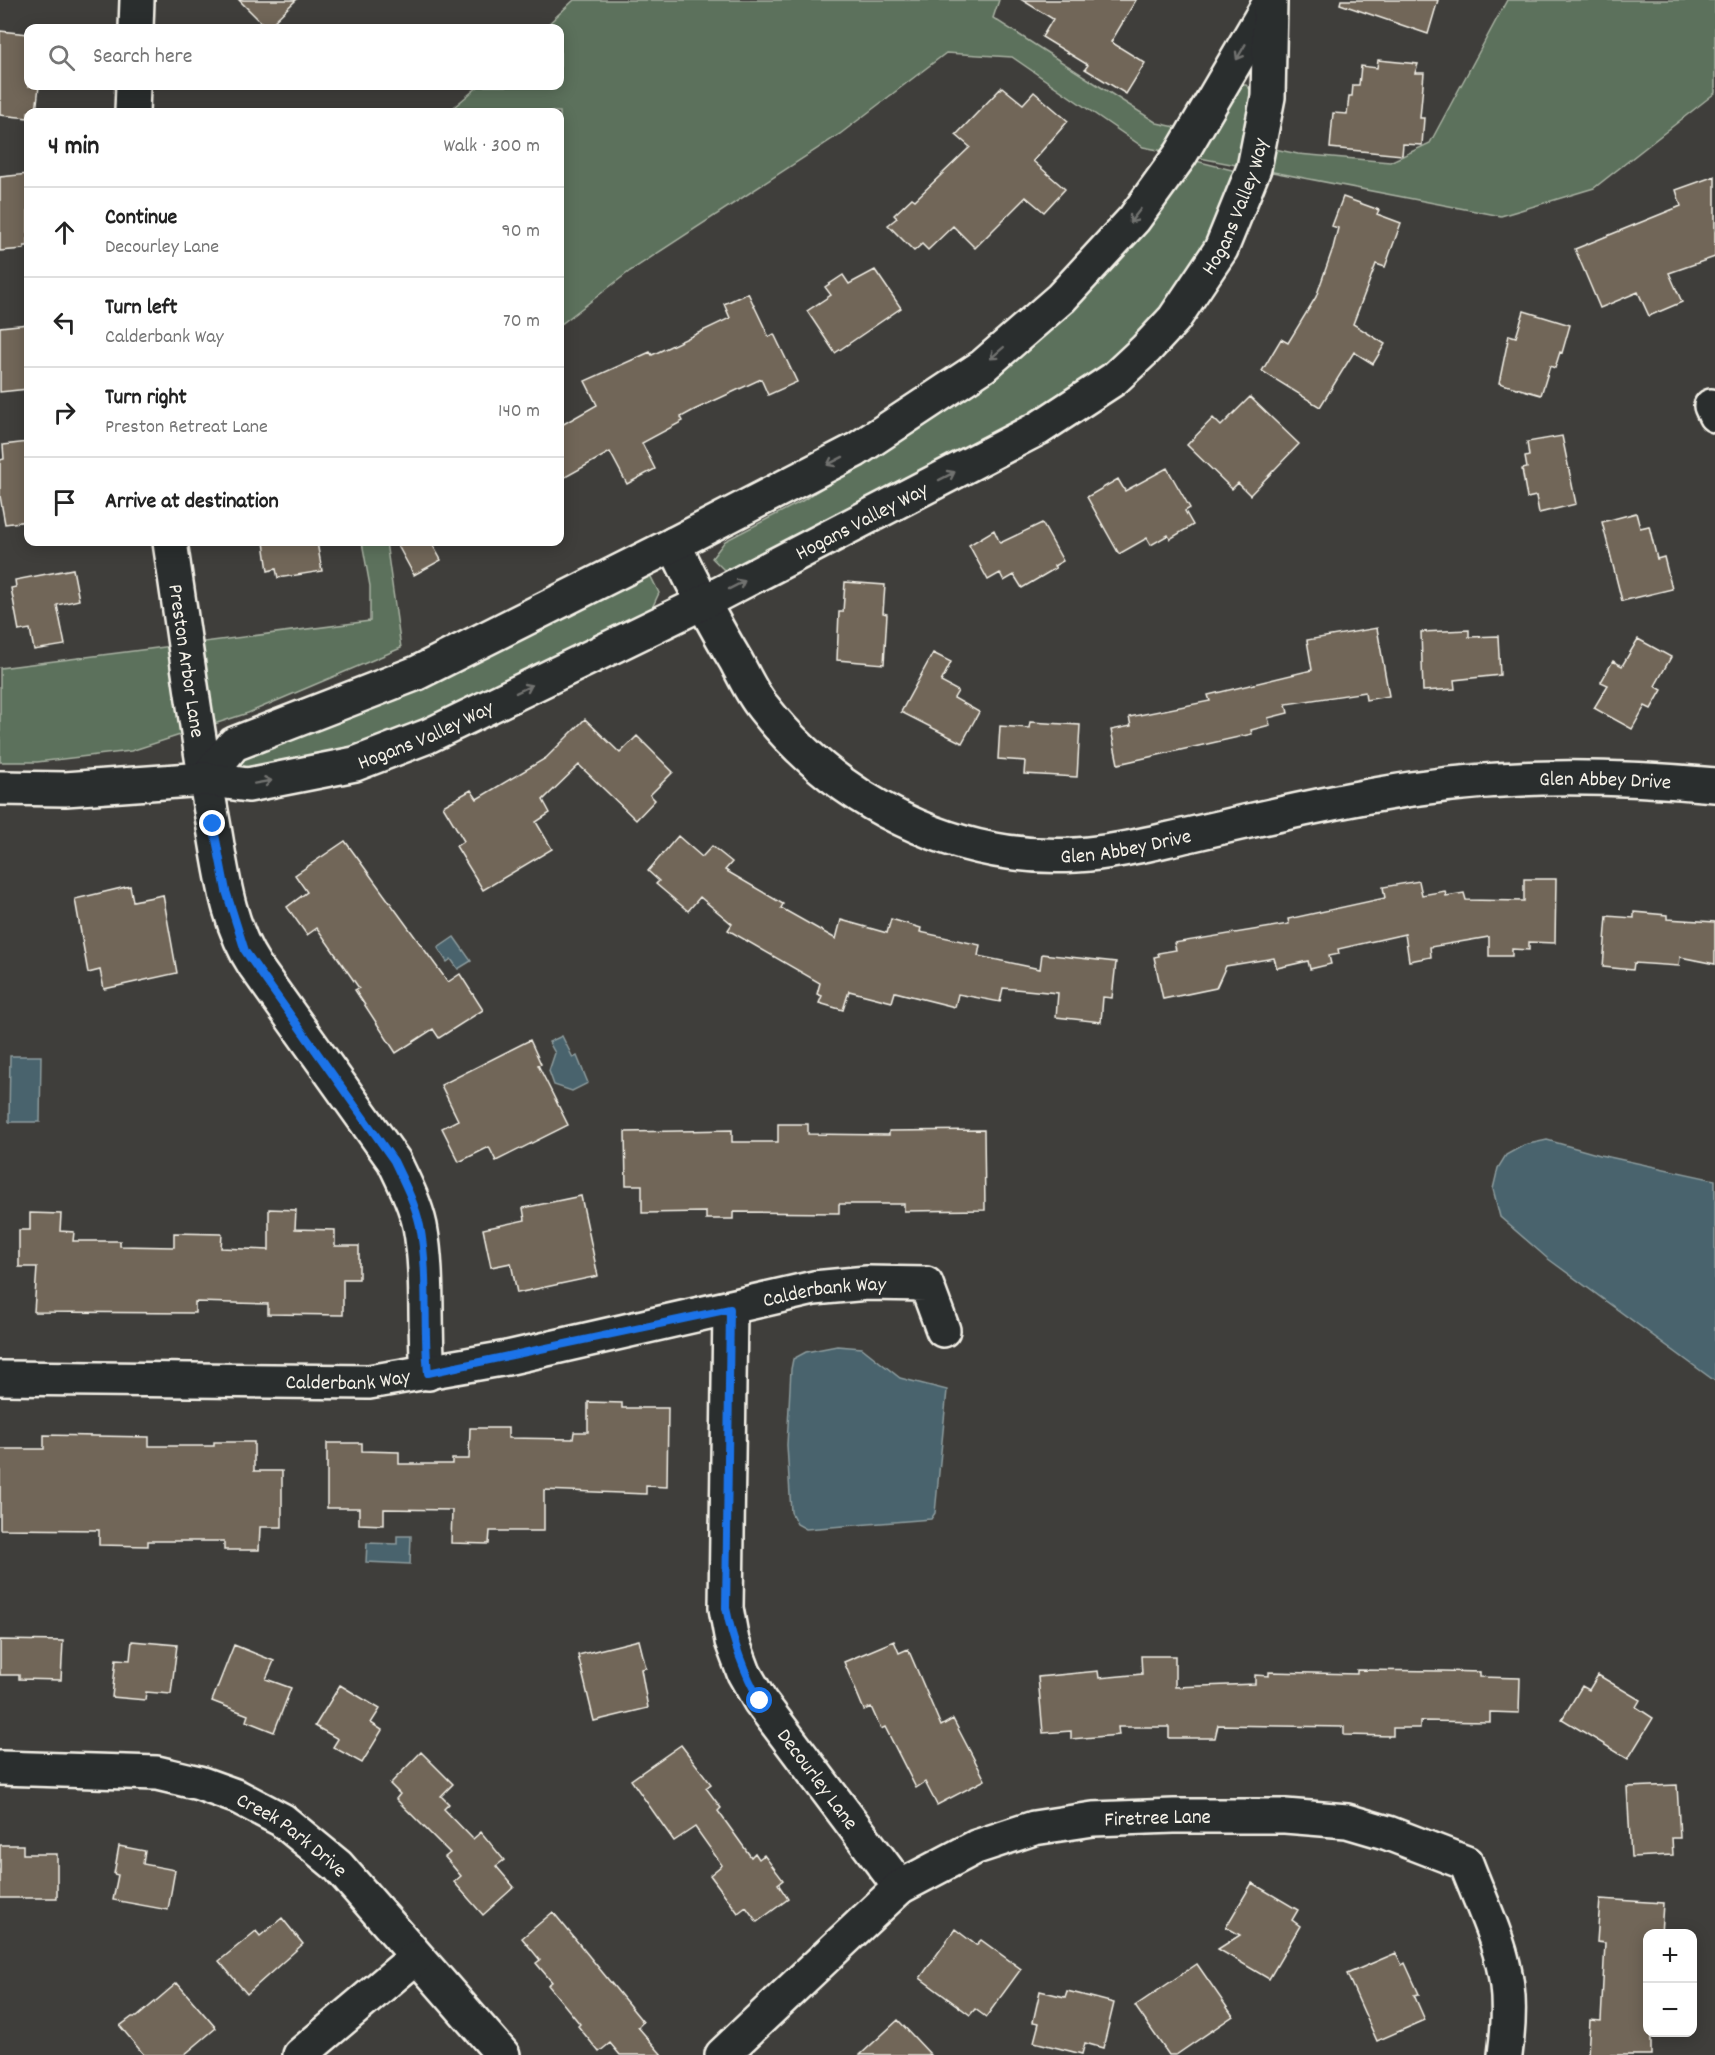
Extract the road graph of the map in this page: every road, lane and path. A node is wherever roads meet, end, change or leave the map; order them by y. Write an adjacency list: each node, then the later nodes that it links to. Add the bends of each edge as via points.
1 (137, 0): 3 (street)
2 (1270, 1): 6 (street, Hogans Valley Way, one-way to 6, via 1181,154 1134,219 1061,298 983,366 918,411 856,450); 8 (street, Hogans Valley Way, one-way to 2, via 1039,429 1114,379 1146,349 1174,319 1221,249 1254,168 1268,97)
3 (136, 24)
4 (133, 90): 5 (street)
5 (132, 108)
6 (674, 544): 8 (street, Glen Abbey Drive); 9 (street, Hogans Valley Way, via 417,673 234,744)
7 (171, 546): 9 (street, Preston Arbor Lane)
8 (702, 603): 9 (street, Hogans Valley Way, one-way to 8, via 248,785 355,764 428,736); 10 (street, Glen Abbey Drive, via 761,706 796,745 839,781 893,816 937,836 980,848 1055,855 1108,851 1370,796 1518,777 1626,777)
9 (205, 779): 11 (street, Hogans Valley Way, via 65,789); 14 (street, Preston Arbor Lane, via 226,891 245,951 394,1161 410,1193 420,1225 425,1271)
10 (1715, 785)
11 (0, 788)
12 (730, 1309): 13 (street, Calderbank Way, via 814,1288 867,1283 926,1284); 14 (street, Calderbank Way); 17 (street, Decourley Lane, via 724,1589 732,1641 760,1701)
13 (943, 1330)
14 (428, 1373): 15 (street, Calderbank Way, via 369,1382)
15 (0, 1378)
16 (0, 1768): 18 (street, Creek Park Drive, via 157,1773 238,1797 282,1820 338,1866)
17 (900, 1887): 21 (street, Firetree Lane); 22 (street, Firetree Lane, via 976,1847 1034,1828 1067,1823 1174,1816 1285,1816 1347,1821 1466,1863 1498,1946 1507,1985)
18 (416, 1957): 19 (street); 20 (street, Creek Park Drive)
19 (300, 2055)
20 (503, 2055)
21 (722, 2055)
22 (1506, 2055)

